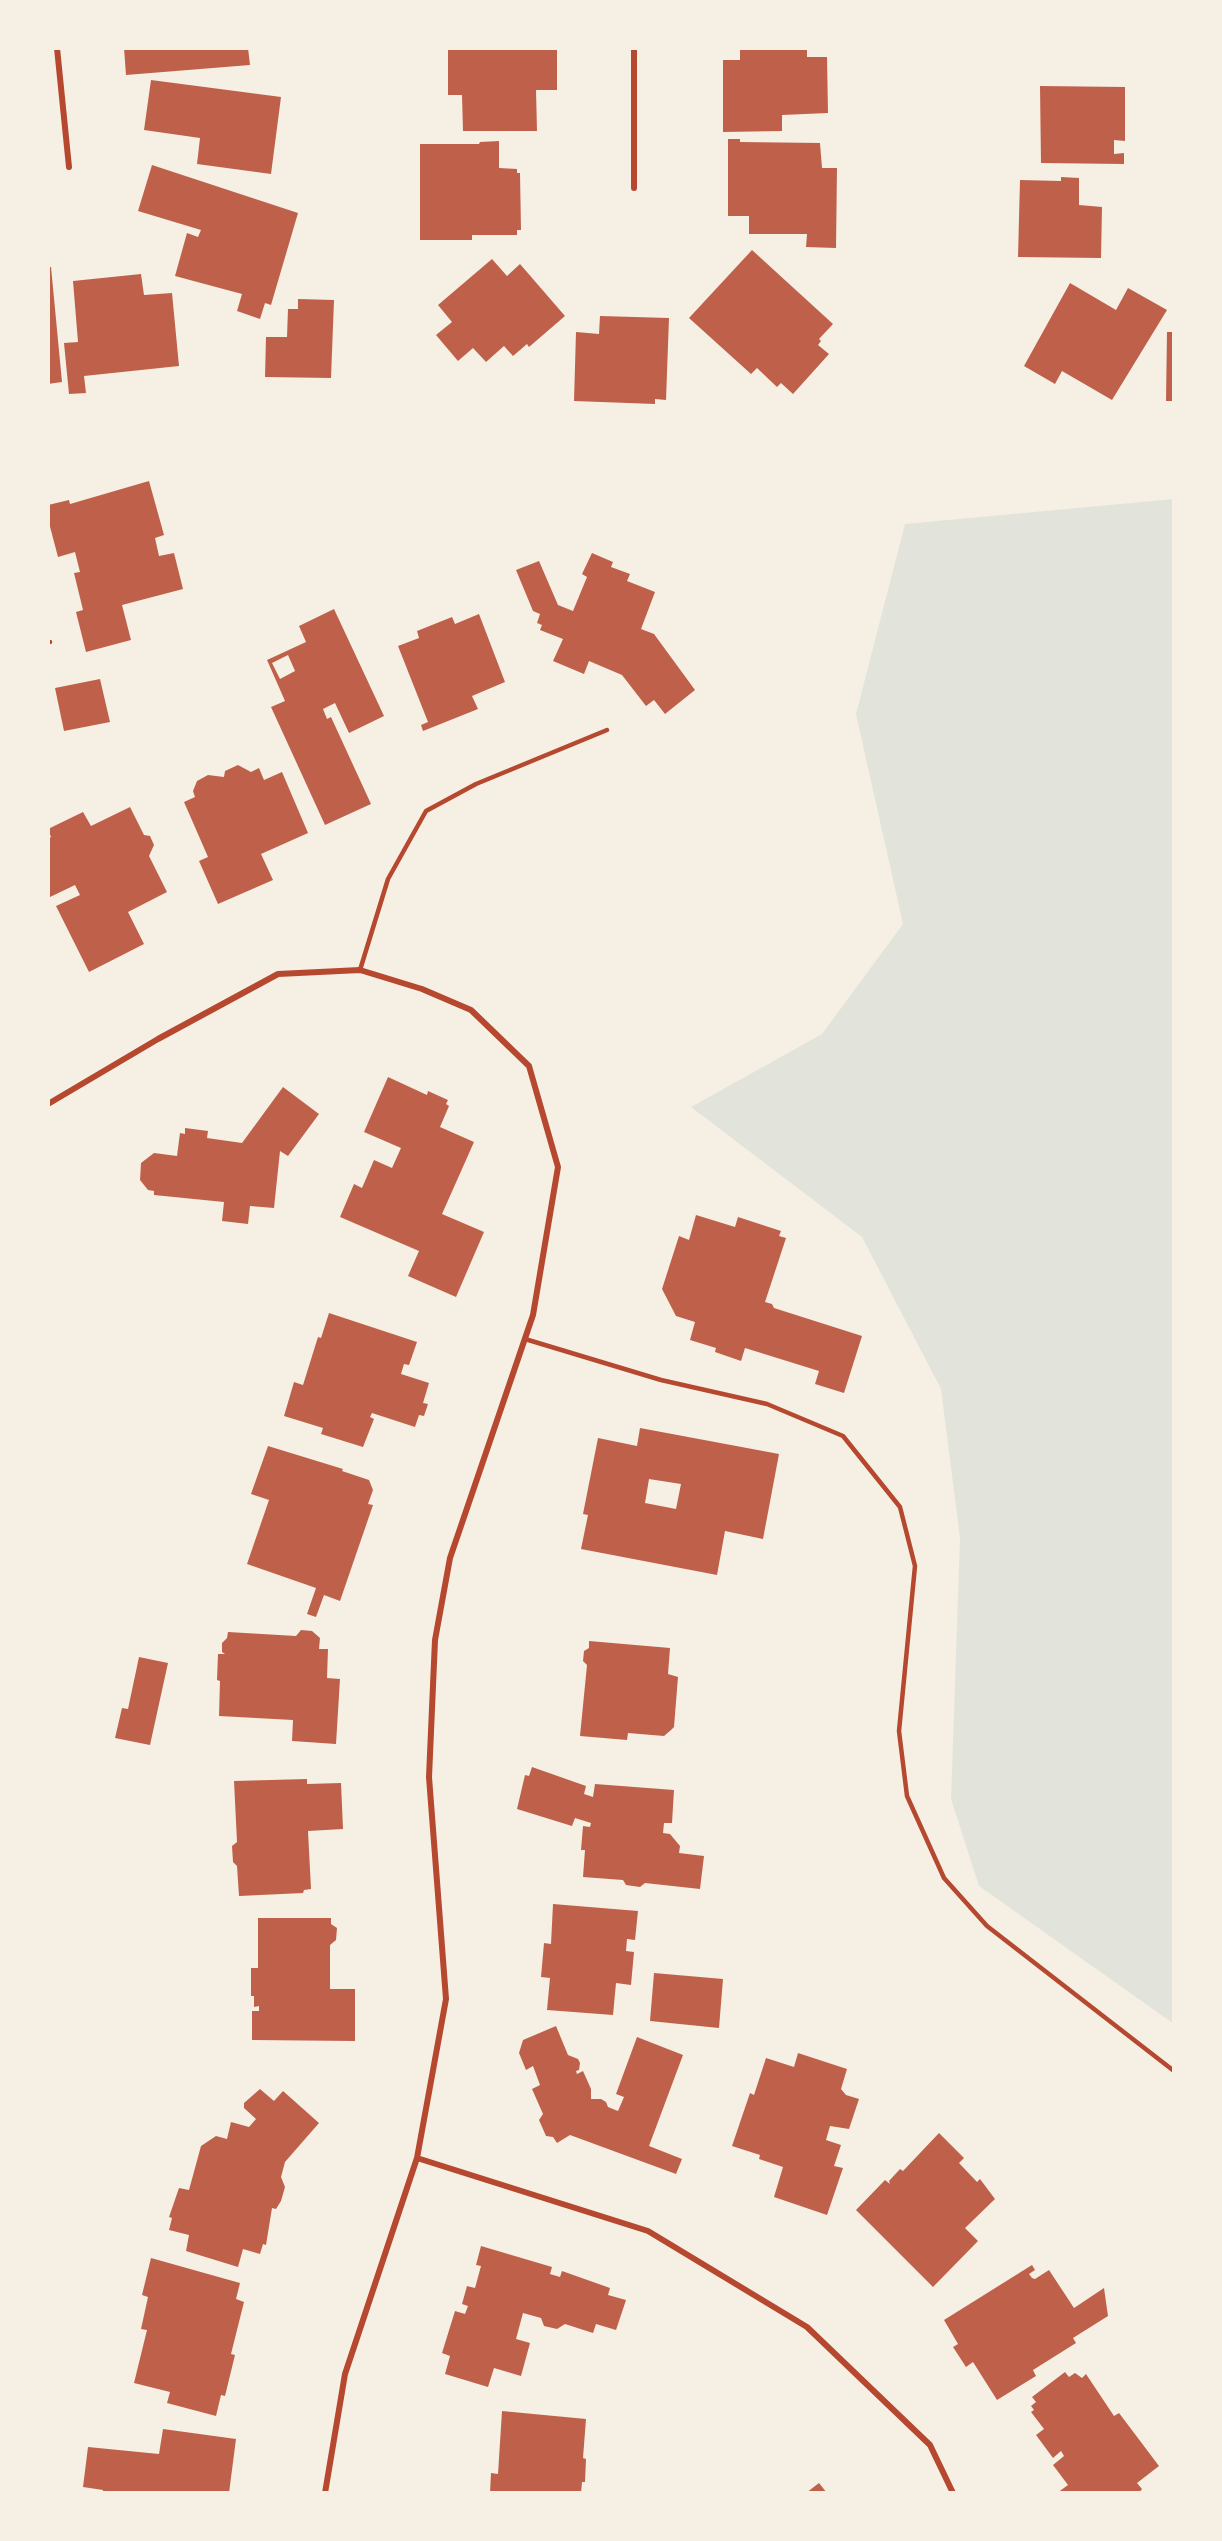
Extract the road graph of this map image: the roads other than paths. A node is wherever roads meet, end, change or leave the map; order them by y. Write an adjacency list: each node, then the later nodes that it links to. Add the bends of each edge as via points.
1 (57, 48): 3 (street)
2 (634, 48): 4 (street)
3 (69, 167)
4 (634, 188)
5 (607, 730): 6 (lane, via 476,784 426,811 388,879)
6 (360, 970): 7 (street, via 278,974); 8 (street, via 422,988 471,1010 529,1066 558,1167 533,1315)
7 (48, 1104)
8 (525, 1339): 9 (lane, via 660,1380 767,1404 843,1436 900,1507 915,1566 899,1731 907,1796 944,1878 987,1926); 10 (street, via 450,1558 435,1640 429,1777 446,1999)
9 (1174, 2071)
10 (417, 2158): 11 (street, via 345,2374); 12 (street, via 648,2231 807,2327 930,2445)
11 (325, 2493)
12 (953, 2493)

